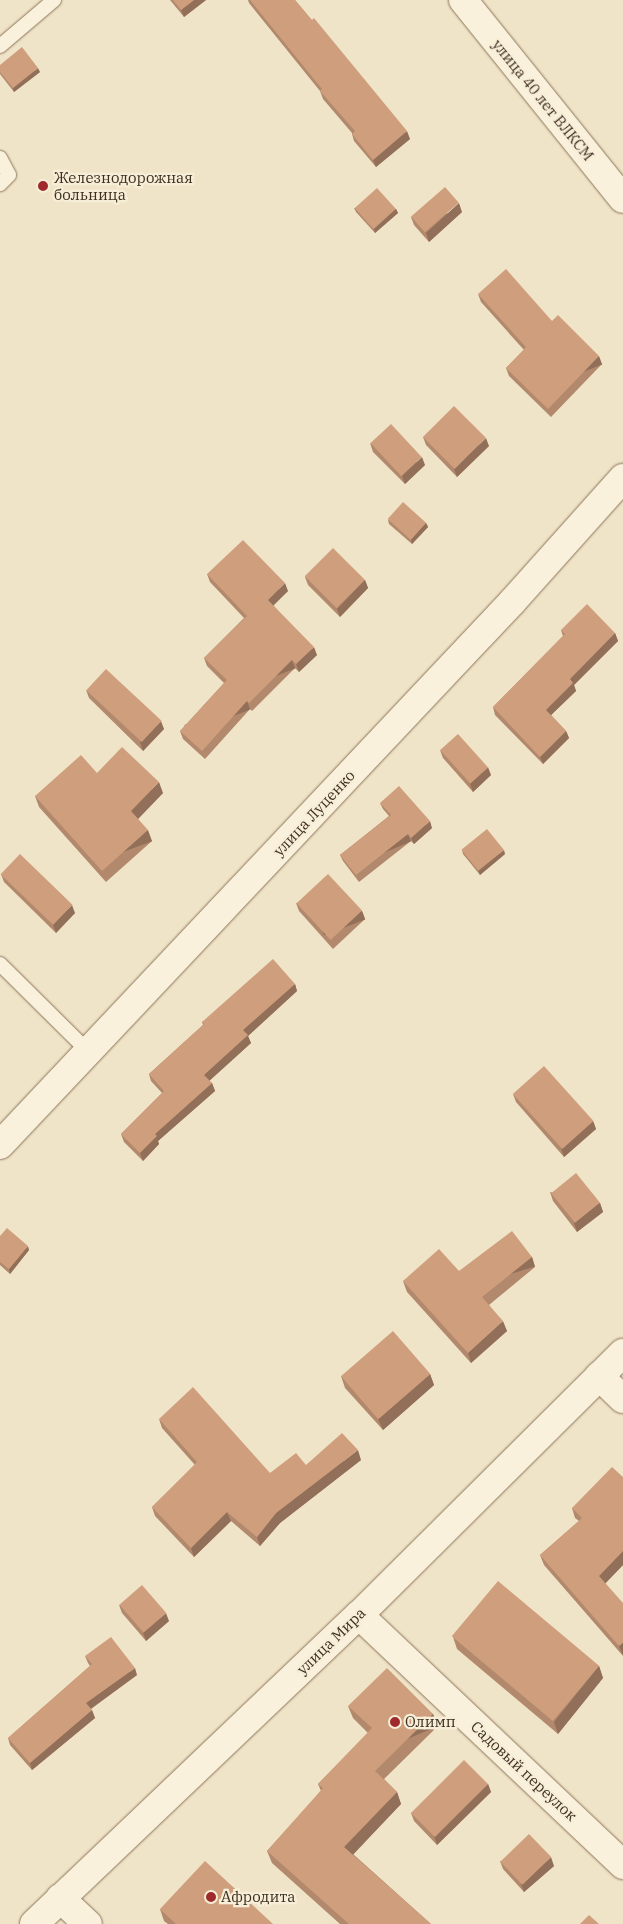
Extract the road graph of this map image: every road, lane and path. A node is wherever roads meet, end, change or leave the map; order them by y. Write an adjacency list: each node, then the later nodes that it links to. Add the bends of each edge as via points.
1 (54, 0): 3 (lane)
2 (463, 0): 6 (street, улица 40 лет ВЛКСМ)
3 (0, 46)
4 (0, 158): 5 (lane, via 9,175)
5 (0, 184)
6 (623, 199)
7 (623, 478): 9 (street, улица Луценко, via 513,601)
8 (0, 964): 9 (lane)
9 (89, 1052): 10 (street, улица Луценко)
10 (0, 1145)
11 (623, 1353): 12 (street, улица Мира)
12 (599, 1376): 13 (street); 14 (street, улица Мира)
13 (623, 1399)
14 (359, 1615): 15 (street, Садовый переулок); 16 (street, улица Мира)
15 (623, 1865)
16 (60, 1898): 17 (street, улица Мира); 18 (street)
17 (34, 1924)
18 (88, 1924)

